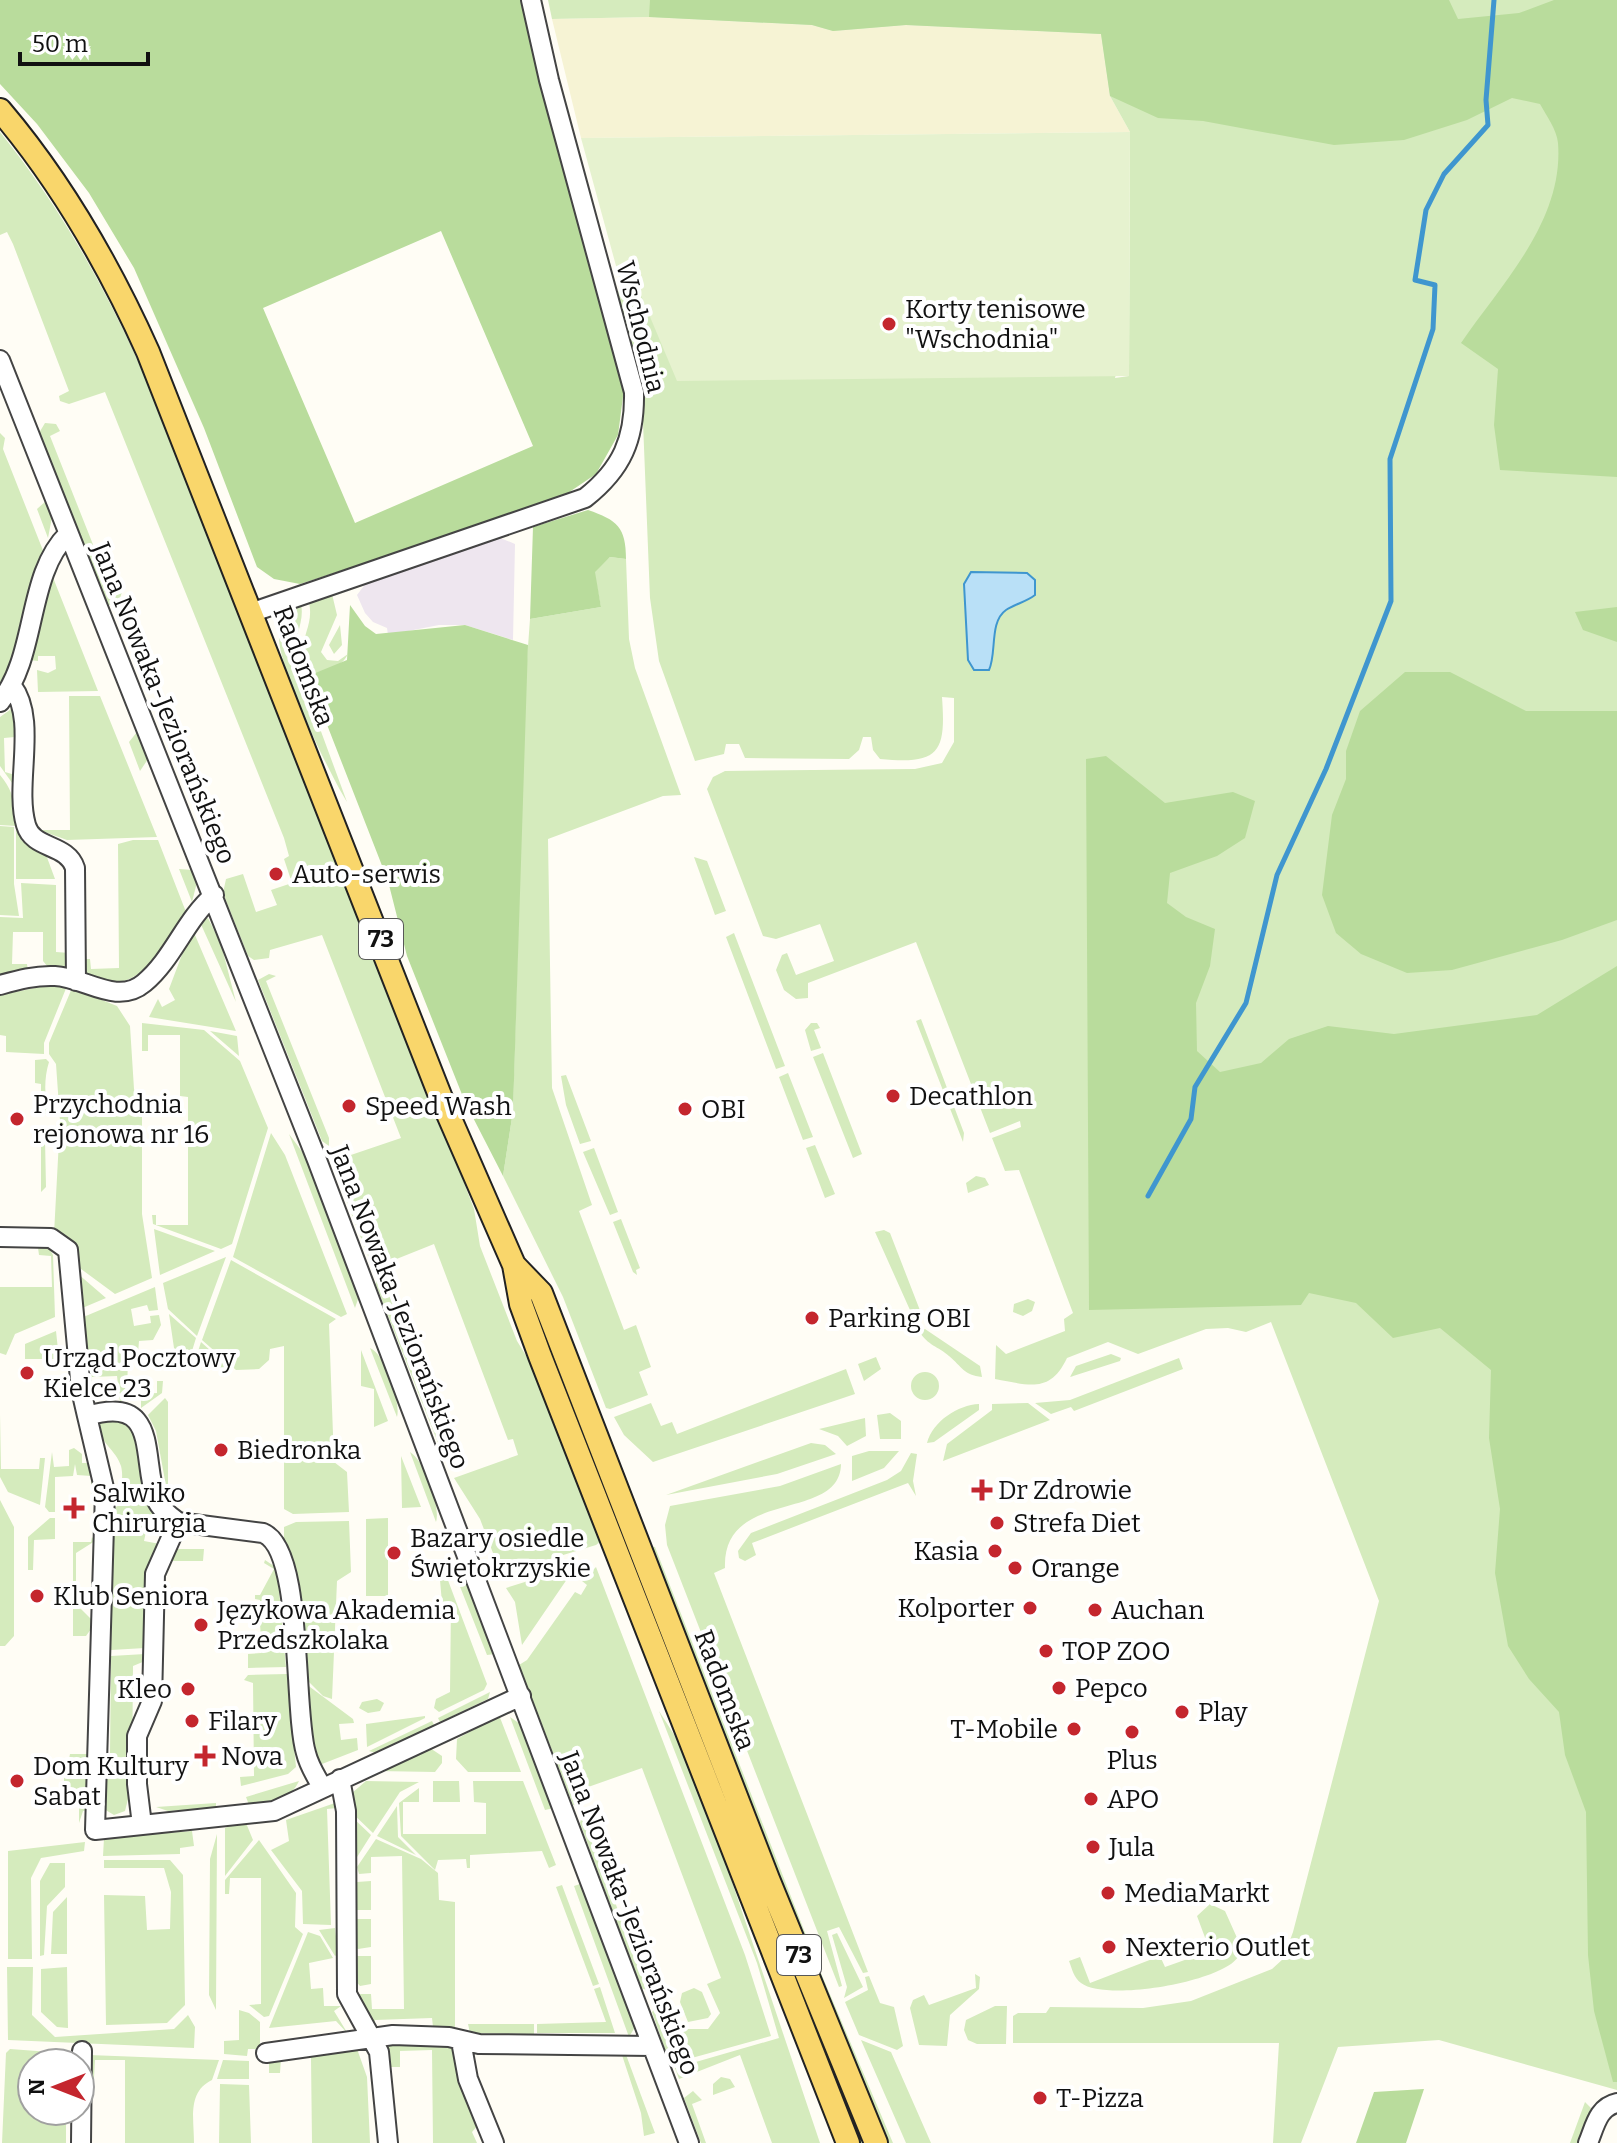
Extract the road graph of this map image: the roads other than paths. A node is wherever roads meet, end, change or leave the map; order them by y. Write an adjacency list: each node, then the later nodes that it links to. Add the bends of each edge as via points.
1 (531, 0): 5 (street, Wschodnia, via 634,392 635,421 628,448 613,473 585,498)
2 (0, 110): 5 (main road, Radomska / 73, via 71,206 130,311)
3 (0, 360): 4 (street, Jana Nowaka-Jeziorańskiego)
4 (68, 534): 6 (street, via 51,557); 8 (street, Jana Nowaka-Jeziorańskiego)
5 (253, 612): 12 (main road, Radomska / 73, via 441,1098)
6 (12, 686): 7 (street); 9 (street, via 22,704 25,823 37,840 66,853 75,868)
7 (0, 702)
8 (214, 895): 9 (street, via 138,988 114,991); 15 (street, Jana Nowaka-Jeziorańskiego)
9 (76, 981): 10 (street, via 52,976)
10 (0, 985)
11 (0, 1237): 13 (street, via 51,1238 68,1250)
12 (514, 1265): 23 (main road, Radomska / 73, via 525,1317); 30 (main road, Radomska / 73, via 541,1293)
13 (87, 1416): 14 (street, via 104,1411 138,1420 156,1498); 18 (street, via 105,1492 95,1830)
14 (178, 1522): 17 (street, via 263,1533 281,1548 305,1751); 18 (street, via 155,1574 152,1701 137,1736)
15 (521, 1696): 16 (street); 21 (street, Jana Nowaka-Jeziorańskiego)
16 (340, 1779): 17 (street); 19 (street, via 346,1811 347,1994)
17 (322, 1787): 18 (street, via 274,1811)
18 (142, 1825)
19 (372, 2039): 20 (street, via 393,2035); 22 (street); 25 (street, via 383,2072)
20 (461, 2041): 21 (street); 26 (street, via 466,2073)
21 (652, 2046): 27 (street, Jana Nowaka-Jeziorańskiego)
22 (266, 2053)
23 (814, 2062): 28 (main road); 29 (main road, Radomska / 73)
24 (1611, 2105): 31 (street)
25 (388, 2143)
26 (494, 2143)
27 (689, 2143)
28 (833, 2143)
29 (848, 2143)
30 (876, 2143)
31 (1588, 2143)

